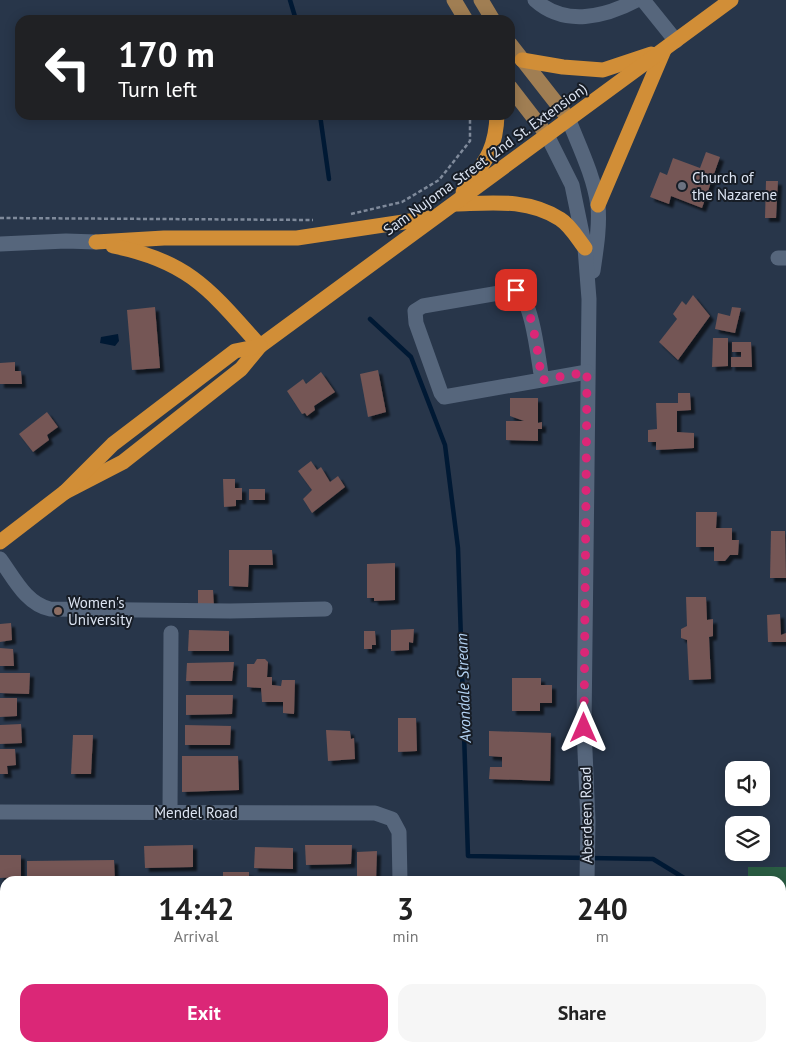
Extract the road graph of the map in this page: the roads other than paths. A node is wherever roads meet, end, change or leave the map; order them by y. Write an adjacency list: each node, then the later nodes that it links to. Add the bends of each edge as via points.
1 (454, 0): 7 (main road)
2 (482, 0): 8 (main road)
3 (535, 0): 4 (street, via 555,14 577,16 601,15)
4 (638, 0)
5 (643, 0): 9 (street)
6 (730, 0): 9 (highway, Sam Nujoma Street (2nd St. Extension))
7 (463, 15)
8 (490, 15)
9 (670, 45): 11 (highway, via 603,70); 13 (highway, Sam Nujoma Street (2nd St. Extension)); 17 (highway)
10 (515, 51): 11 (main road)
11 (522, 60): 13 (main road)
12 (515, 93): 15 (main road)
13 (568, 118): 15 (highway, Sam Nujoma Street (2nd St. Extension)); 17 (street, Aberdeen Road)
14 (497, 120): 16 (highway, via 491,153)
15 (547, 135): 16 (highway, Sam Nujoma Street (2nd St. Extension)); 21 (street, Aberdeen Road, via 572,185)
16 (455, 204): 18 (highway, Sam Nujoma Street (2nd St. Extension)); 21 (highway, via 512,202 531,205 561,219)
17 (598, 206): 22 (street, Aberdeen Road, via 597,245)
18 (433, 218): 19 (highway, via 297,238 164,238); 23 (highway, Sam Nujoma Street (2nd St. Extension))
19 (96, 242): 20 (street, via 66,240); 23 (highway, via 154,256 194,277)
20 (0, 244)
21 (585, 248): 22 (street, Aberdeen Road)
22 (588, 299): 24 (street, Aberdeen Road)
23 (260, 346): 26 (highway, Sam Nujoma Street (2nd St. Extension), via 234,351 106,450 65,492)
24 (587, 372): 25 (street); 33 (street, Aberdeen Road, via 584,728)
25 (542, 380): 25 (street, via 444,397 416,323 415,311 423,306 516,290 523,295 528,308)
26 (0, 542)
27 (0, 559): 28 (street, via 30,600 50,609)
28 (325, 609)
29 (171, 633): 31 (street)
30 (0, 812): 31 (street, Mendel Road)
31 (170, 812): 32 (street, Mendel Road, via 375,813 392,819 399,832)
32 (400, 876)
33 (587, 876)

